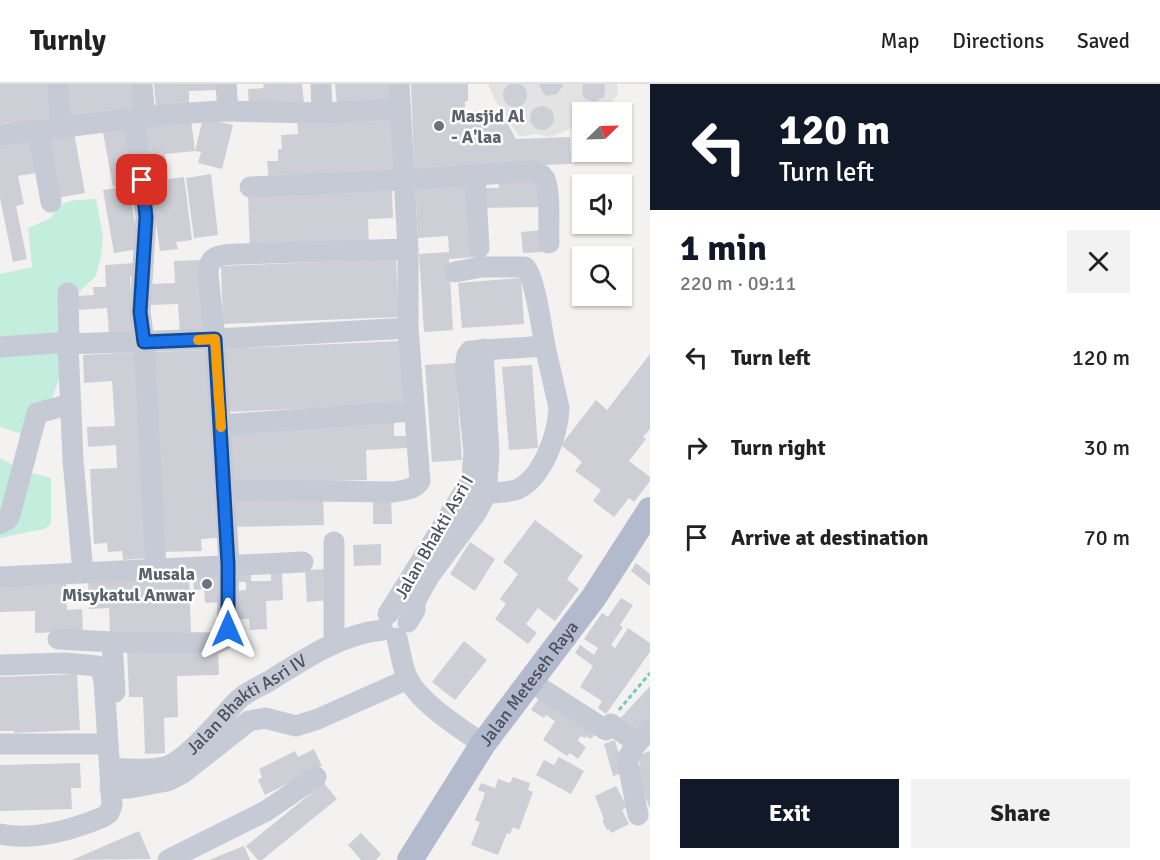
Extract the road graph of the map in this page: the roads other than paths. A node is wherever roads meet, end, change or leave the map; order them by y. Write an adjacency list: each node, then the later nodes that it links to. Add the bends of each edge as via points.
1 (58, 84): 10 (street)
2 (142, 84): 9 (street)
3 (226, 84): 7 (street)
4 (321, 84): 8 (street)
5 (399, 84): 6 (street)
6 (399, 109): 8 (street); 14 (street)
7 (228, 111): 8 (street); 9 (street)
8 (322, 113)
9 (139, 118): 10 (street); 24 (street, via 146,217 140,312)
10 (60, 127): 11 (street)
11 (38, 130): 12 (street); 16 (street)
12 (0, 135)
13 (475, 176): 14 (street); 17 (street, via 539,173 547,192); 18 (street)
14 (404, 180): 15 (street); 19 (street)
15 (250, 187)
16 (51, 202)
17 (549, 243)
18 (479, 248)
19 (408, 249): 22 (street); 23 (street, via 221,255 208,265)
20 (455, 272): 26 (street, via 481,267 529,270)
21 (68, 293): 25 (street)
22 (408, 328): 23 (street); 30 (street)
23 (215, 339): 24 (street); 31 (street)
24 (144, 342): 25 (street); 39 (street)
25 (69, 343): 27 (street); 29 (street)
26 (545, 346): 28 (street); 33 (street, via 560,408 550,448 529,483 516,490)
27 (0, 347)
28 (477, 350): 33 (street, via 489,454); 42 (street, Jalan Bhakti Asri I, via 465,362 474,452 472,478)
29 (71, 404): 35 (street, via 37,413 10,515); 40 (street)
30 (414, 411): 31 (street); 32 (street, via 421,478 419,484 409,489)
31 (220, 426): 32 (street)
32 (224, 490): 38 (street)
33 (486, 494): 42 (street)
34 (650, 510): 48 (main road, Jalan Meteseh Raya, via 594,597)
35 (0, 524)
36 (334, 542): 45 (street)
37 (303, 562): 38 (street)
38 (228, 564): 39 (street); 44 (street, via 228,636 224,641)
39 (156, 569): 40 (street)
40 (83, 573): 41 (street)
41 (0, 577)
42 (394, 626): 45 (street, Jalan Bhakti Asri IV); 47 (street)
43 (58, 639): 44 (street)
44 (112, 642): 50 (street)
45 (334, 643): 54 (street, Jalan Bhakti Asri IV, via 241,697 178,760 166,767 129,770)
46 (0, 665): 50 (street, via 97,666 104,681)
47 (408, 679): 52 (street, via 442,715); 54 (street, via 296,726 265,718 249,721 167,781 130,788)
48 (531, 682): 49 (street, via 606,730 611,724); 52 (main road, Jalan Meteseh Raya)
49 (643, 736): 55 (street, via 627,759)
50 (113, 737): 51 (street); 54 (street)
51 (0, 744)
52 (483, 744): 58 (main road, Jalan Meteseh Raya)
53 (316, 777): 57 (street, via 266,811)
54 (110, 778): 56 (street, via 112,804 103,817 61,832)
55 (638, 815)
56 (0, 834)
57 (168, 860)
58 (410, 860)

